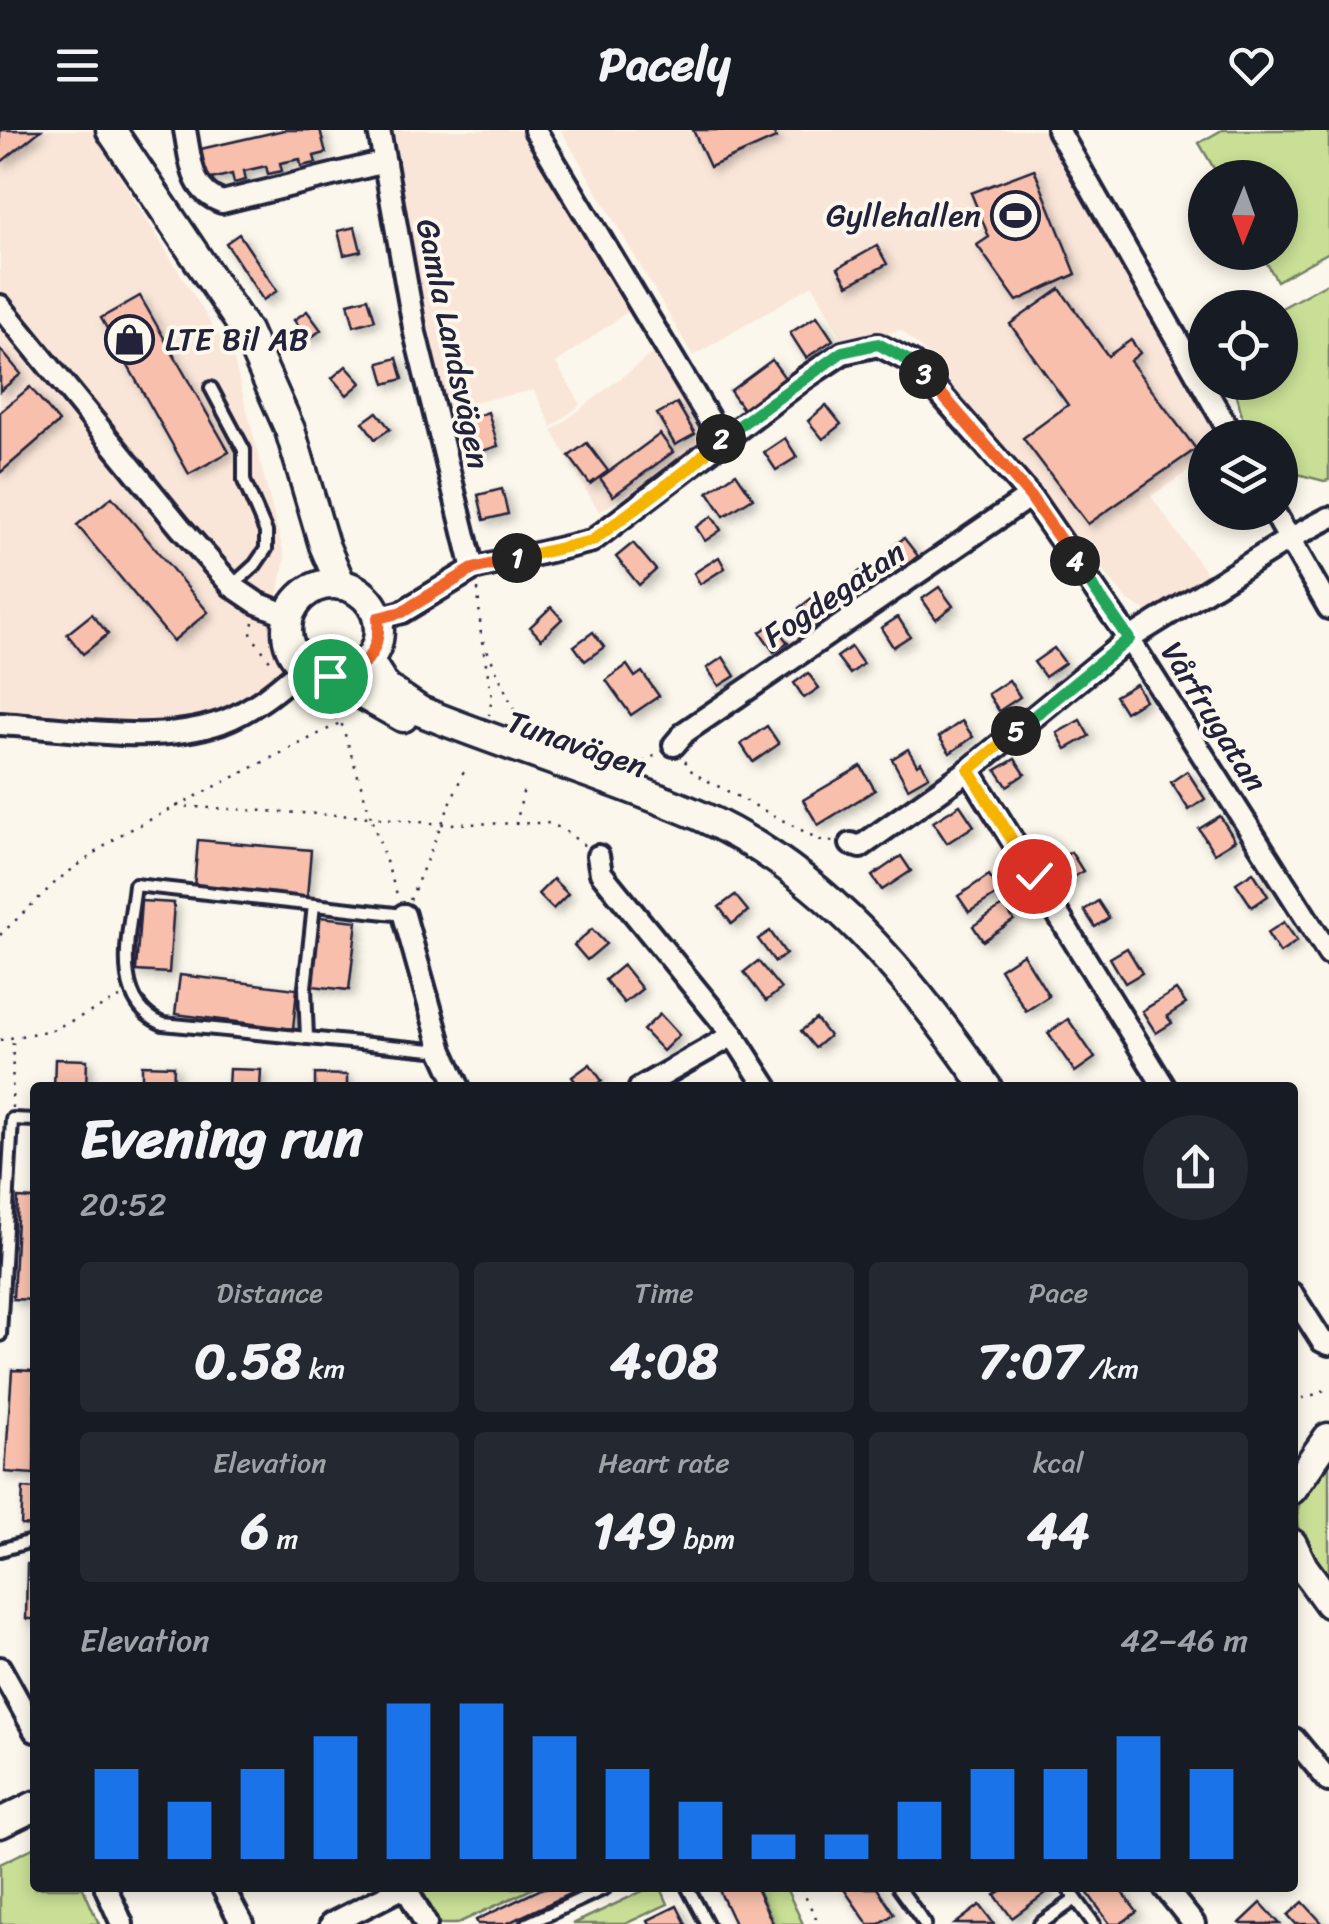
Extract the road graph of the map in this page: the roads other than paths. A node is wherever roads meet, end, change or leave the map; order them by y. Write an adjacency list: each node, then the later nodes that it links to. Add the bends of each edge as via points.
1 (111, 130): 16 (street, via 246,332 290,430)
2 (185, 130): 6 (street, via 196,185 222,202)
3 (379, 130): 6 (street, Gamla Landsvägen)
4 (535, 130): 10 (street)
5 (1058, 130): 9 (street)
6 (385, 162): 15 (street, Gamla Landsvägen, via 416,333)
7 (0, 306): 17 (street)
8 (210, 388): 17 (lane, via 244,450 244,481 266,532 266,549)
9 (1223, 420)
10 (721, 439): 11 (street, Vårfrugatan, via 842,352 878,344 913,363); 15 (street, via 592,541)
11 (1030, 496): 21 (street, Vårfrugatan); 25 (street, Fogdegatan, via 685,732)
12 (1329, 518): 14 (street)
13 (1283, 530): 14 (street)
14 (1288, 539): 18 (street); 21 (street)
15 (473, 569): 20 (street, via 402,612)
16 (340, 585): 19 (street, via 304,594); 20 (street, via 364,596)
17 (232, 586): 19 (street)
18 (1329, 608)
19 (290, 616): 23 (street, via 289,644)
20 (378, 618): 22 (street, via 376,648)
21 (1129, 639): 26 (street); 32 (street, Vårfrugatan)
22 (368, 660): 23 (street, via 344,675); 29 (street, Tunavägen, via 386,688 420,711 700,816)
23 (307, 675): 24 (street, via 224,721 171,732); 29 (street, Tunavägen, via 459,741 700,822)
24 (0, 724)
25 (674, 746)
26 (969, 770): 27 (street, via 860,847); 40 (street)
27 (850, 844)
28 (598, 856): 33 (street, via 600,873)
29 (802, 878): 39 (street, Tunavägen, via 853,920 901,973)
30 (314, 905): 31 (lane); 34 (lane); 34 (lane, via 135,886 126,971 136,1004 163,1024)
31 (404, 915): 35 (street)
32 (1329, 954)
33 (733, 1034): 37 (street); 38 (street)
34 (307, 1038): 35 (lane)
35 (442, 1051): 36 (street)
36 (456, 1082)
37 (650, 1082)
38 (763, 1082)
39 (983, 1082)
40 (1161, 1082)
41 (30, 1120): 43 (lane, via 12,1118)
42 (1298, 1303): 44 (street)
43 (0, 1335)
44 (1329, 1344)
45 (1328, 1438): 46 (street); 47 (street)
46 (1298, 1450)
47 (1298, 1480)
48 (30, 1541): 49 (lane)
49 (0, 1550)
50 (1298, 1557): 52 (street)
51 (1298, 1575): 53 (street)
52 (1329, 1603)
53 (1329, 1614)
54 (0, 1668): 55 (street)
55 (30, 1722)
56 (1298, 1744): 57 (street)
57 (1329, 1781)
58 (30, 1808): 59 (street)
59 (0, 1822)
60 (108, 1892): 70 (street)
61 (225, 1892): 71 (street)
62 (396, 1892): 72 (street)
63 (406, 1892): 73 (street)
64 (596, 1892): 74 (lane)
65 (690, 1892): 75 (lane)
66 (902, 1892): 76 (lane)
67 (1071, 1892): 69 (lane)
68 (1168, 1892): 79 (street)
69 (1076, 1899): 77 (lane); 78 (lane)
70 (122, 1924)
71 (242, 1924)
72 (330, 1924)
73 (426, 1924)
74 (527, 1924)
75 (706, 1924)
76 (925, 1924)
77 (1040, 1924)
78 (1094, 1924)
79 (1194, 1924)

